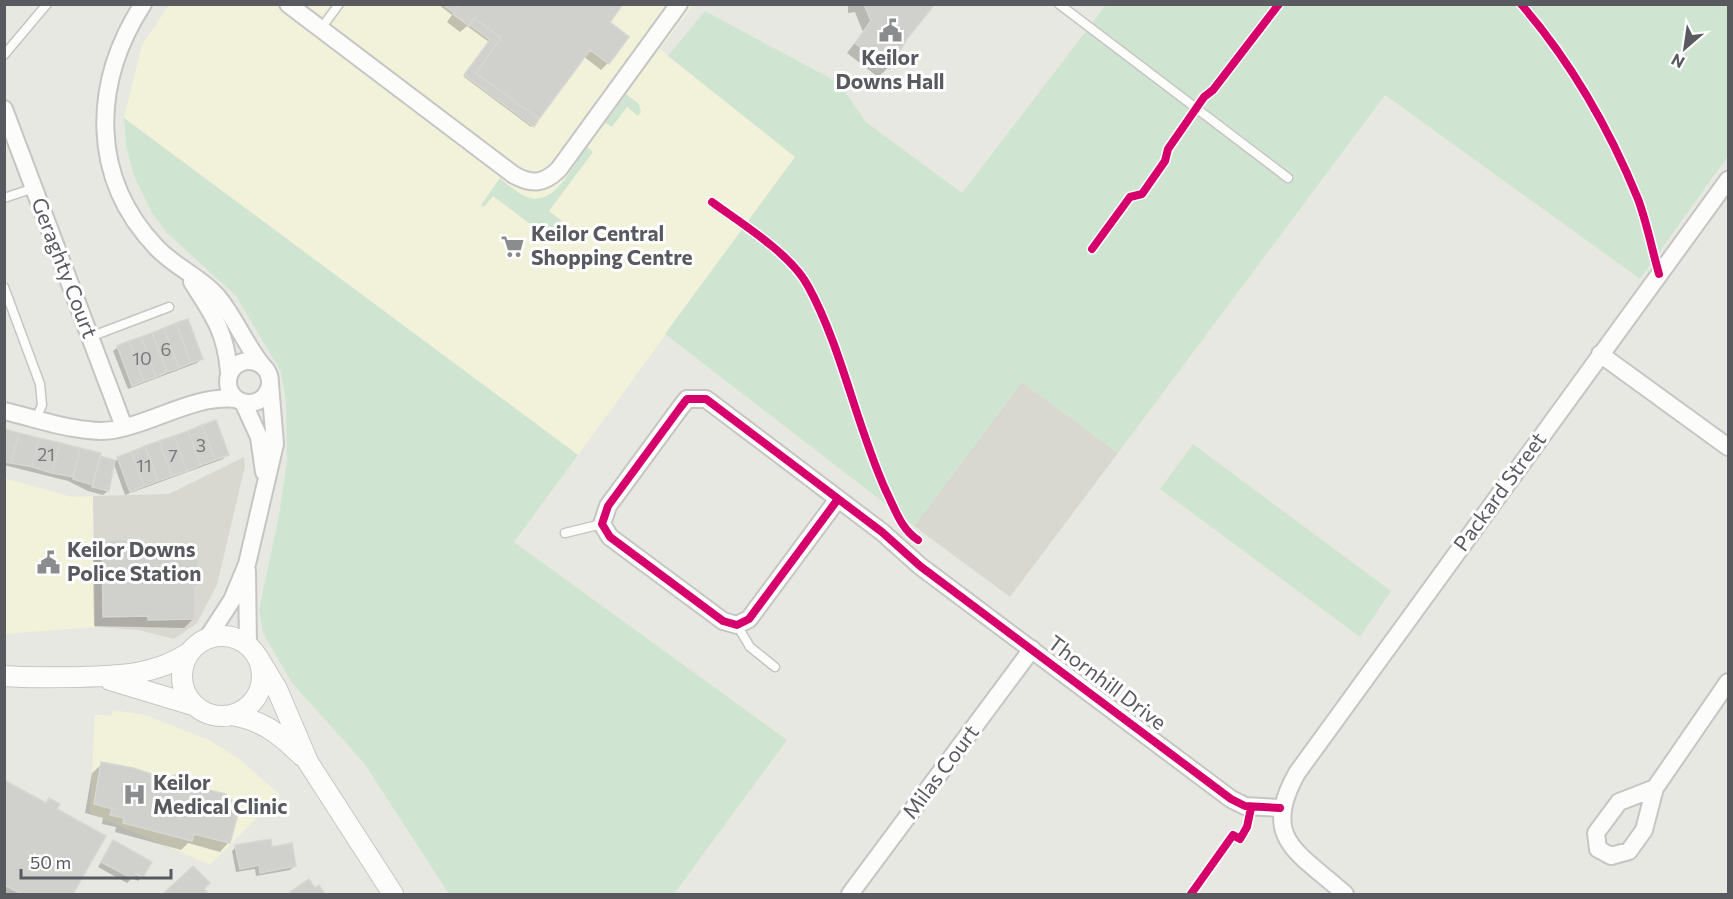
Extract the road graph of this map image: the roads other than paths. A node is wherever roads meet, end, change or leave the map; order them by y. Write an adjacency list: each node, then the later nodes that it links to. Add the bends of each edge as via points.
1 (47, 4): 8 (lane)
2 (143, 4): 14 (street, via 111,73 105,137 114,177 132,215 157,248)
3 (288, 4): 7 (street)
4 (339, 4): 7 (lane)
5 (679, 4): 7 (street, via 559,169 534,183 514,175)
6 (1064, 6): 10 (lane)
7 (320, 30)
8 (4, 55)
9 (4, 109): 12 (street, Geraghty Court)
10 (1288, 178)
11 (1728, 180): 18 (street, Packard Street)
12 (34, 188): 13 (lane); 17 (street, Geraghty Court)
13 (4, 198)
14 (187, 274): 19 (street, via 216,295); 20 (street, via 224,337)
15 (4, 287): 25 (lane, via 40,384 42,405)
16 (169, 307): 17 (lane)
17 (90, 337): 26 (street, Geraghty Court)
18 (1600, 354): 27 (street); 47 (street, Packard Street, via 1297,773)
19 (262, 365): 20 (street, via 244,360); 21 (street)
20 (229, 373): 22 (street, via 227,386); 23 (street)
21 (270, 384): 22 (street, via 268,392 257,401); 28 (street, via 276,434)
22 (239, 401): 23 (street); 28 (street, via 259,437)
23 (197, 402): 26 (street)
24 (4, 411): 25 (street)
25 (36, 418): 26 (street, via 97,431)
26 (124, 427)
27 (1728, 447)
28 (264, 488): 32 (street)
29 (838, 499): 30 (street, Thornhill Drive, via 706,399 697,397 687,399 680,408 608,506); 33 (street, via 749,619); 35 (street, Thornhill Drive)
30 (602, 524): 31 (lane); 33 (street, via 610,537 723,621)
31 (566, 532)
32 (247, 564): 34 (street, via 232,600); 36 (street)
33 (737, 625): 37 (lane, via 750,647)
34 (198, 646): 36 (street, via 223,636); 39 (street, via 154,671); 43 (street, via 182,674 188,697)
35 (1032, 649): 47 (street, Thornhill Drive, via 1231,799 1245,806); 49 (street, Milas Court)
36 (252, 651): 44 (street, via 262,674 259,692 248,707); 45 (street, via 278,689)
37 (775, 667)
38 (4, 676): 40 (street)
39 (102, 678): 40 (street); 43 (street)
40 (36, 679): 42 (street)
41 (1728, 682): 46 (street)
42 (4, 688)
43 (196, 706): 44 (street, via 207,713)
44 (231, 715): 45 (street, via 268,726)
45 (308, 762): 48 (street)
46 (1655, 788)
47 (1280, 808): 50 (street, via 1280,825 1287,841)
48 (393, 894)
49 (850, 894)
50 (1345, 894)

